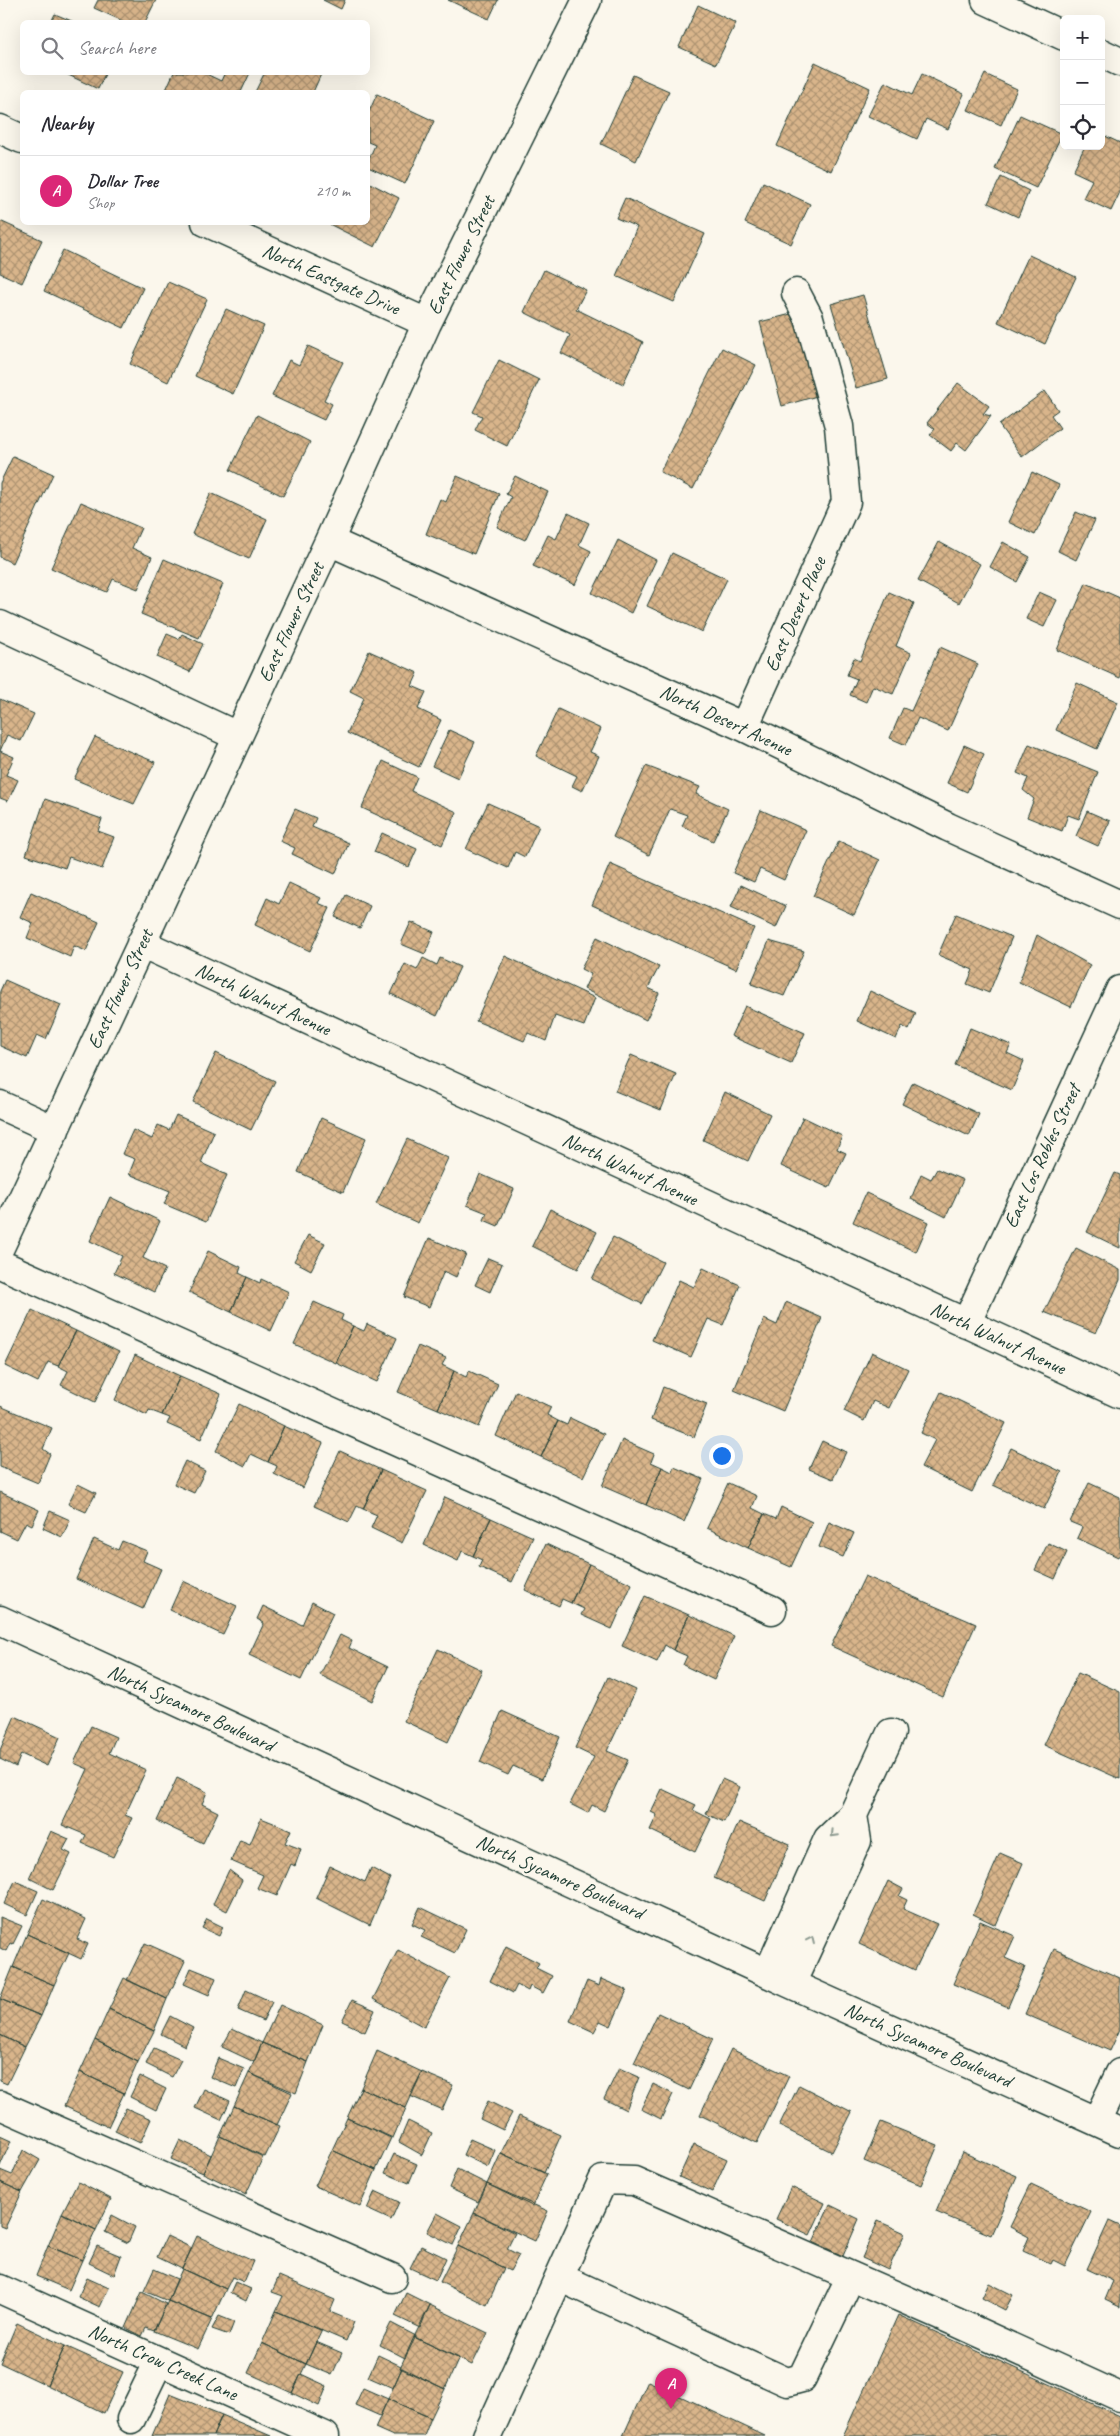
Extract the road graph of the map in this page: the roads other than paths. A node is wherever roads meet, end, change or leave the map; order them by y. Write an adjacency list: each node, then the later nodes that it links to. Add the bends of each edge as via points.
1 (587, 0): 10 (street, East Flower Street)
2 (986, 0): 3 (street)
3 (1060, 34)
4 (1105, 55): 5 (street)
5 (1120, 62)
6 (0, 128): 7 (street)
7 (20, 138)
8 (213, 225): 10 (street, North Eastgate Drive)
9 (796, 293): 13 (street, East Desert Place, via 809,318 839,426 846,502)
10 (428, 323): 11 (street, East Flower Street)
11 (329, 541): 13 (street, North Desert Avenue); 14 (street, East Flower Street)
12 (0, 625): 14 (street)
13 (744, 727): 15 (street, North Desert Avenue, via 948,827)
14 (237, 736): 16 (street, East Flower Street)
15 (1120, 905)
16 (141, 944): 19 (street, East Flower Street); 22 (street, North Walnut Avenue)
17 (1120, 990): 22 (street, East Los Robles Street)
18 (0, 1105): 19 (street)
19 (56, 1130): 20 (street, East Flower Street)
20 (0, 1247)
21 (0, 1264): 24 (street)
22 (966, 1324): 23 (street, North Walnut Avenue)
23 (1120, 1394)
24 (772, 1610)
25 (0, 1620): 27 (street, North Sycamore Boulevard)
26 (891, 1733): 27 (street, via 853,1814 857,1841)
27 (779, 1979): 30 (street, North Sycamore Boulevard)
28 (1120, 2073): 30 (street)
29 (0, 2105): 33 (street)
30 (1108, 2127)
31 (851, 2276): 32 (street, via 634,2181 603,2180); 32 (street, via 802,2378 787,2382); 36 (street)
32 (559, 2277): 39 (street)
33 (392, 2278)
34 (0, 2289): 35 (street, North Crow Creek Lane)
35 (159, 2361): 37 (street); 38 (street, North Crow Creek Lane)
36 (1120, 2397)
37 (131, 2419)
38 (325, 2436)
39 (487, 2436)

